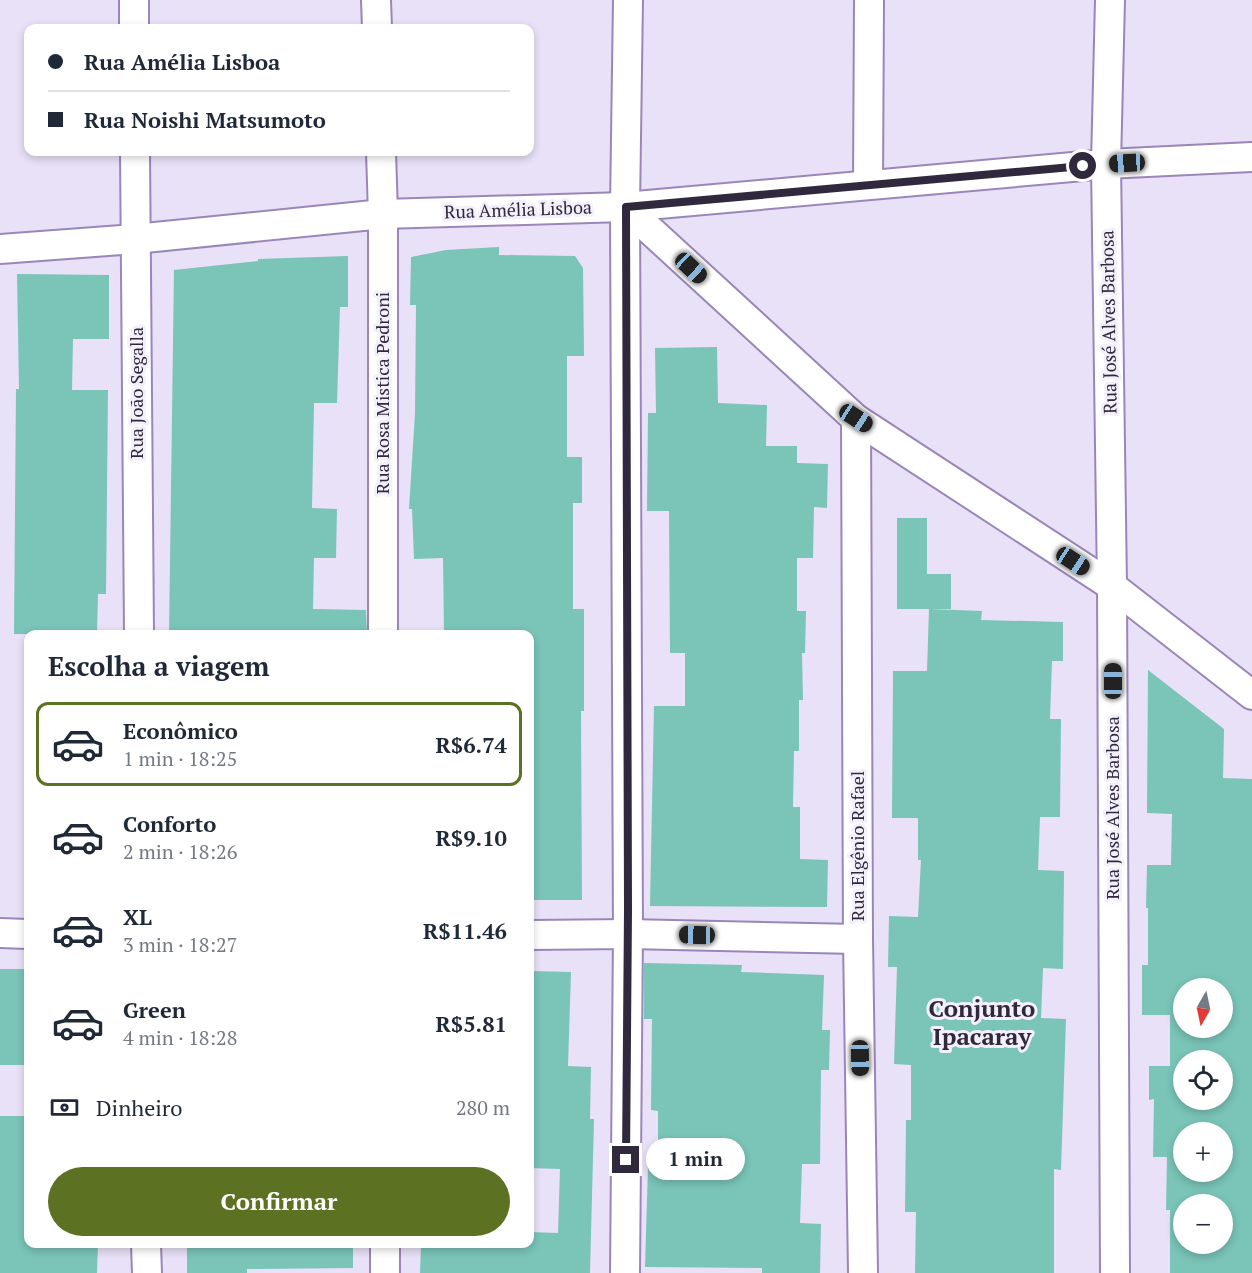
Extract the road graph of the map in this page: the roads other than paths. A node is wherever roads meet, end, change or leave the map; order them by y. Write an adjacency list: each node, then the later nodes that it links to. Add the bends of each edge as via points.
1 (134, 0): 6 (street)
2 (376, 0): 7 (street)
3 (628, 0): 13 (street)
4 (869, 0): 12 (street)
5 (1110, 0): 11 (street, Rua José Alves Barbosa)
6 (134, 24)
7 (377, 24)
8 (135, 156): 15 (street, Rua João Segalla)
9 (381, 156): 14 (street, Rua Rosa Mistica Pedroni)
10 (1252, 157): 11 (street, Rua Amélia Lisboa)
11 (1106, 164): 12 (street, Rua Amélia Lisboa); 18 (street, Rua José Alves Barbosa)
12 (868, 185): 13 (street, Rua Amélia Lisboa)
13 (626, 207): 14 (street, Rua Amélia Lisboa); 17 (street); 24 (street)
14 (383, 214): 15 (street, Rua Amélia Lisboa); 20 (street, Rua Rosa Mistica Pedroni)
15 (135, 239): 16 (street, Rua Amélia Lisboa); 19 (street, Rua João Segalla)
16 (0, 249)
17 (856, 418): 18 (street); 26 (street, Rua Elgênio Rafael)
18 (1112, 586): 21 (street); 33 (street, Rua José Alves Barbosa)
19 (139, 630)
20 (383, 630)
21 (1252, 695)
22 (0, 933): 23 (street)
23 (24, 934)
24 (628, 934): 25 (street); 26 (street); 31 (street)
25 (534, 935)
26 (858, 939): 32 (street, Rua Elgênio Rafael)
27 (146, 1248): 29 (street)
28 (385, 1248): 30 (street)
29 (147, 1273)
30 (386, 1273)
31 (625, 1273)
32 (863, 1273)
33 (1115, 1273)

